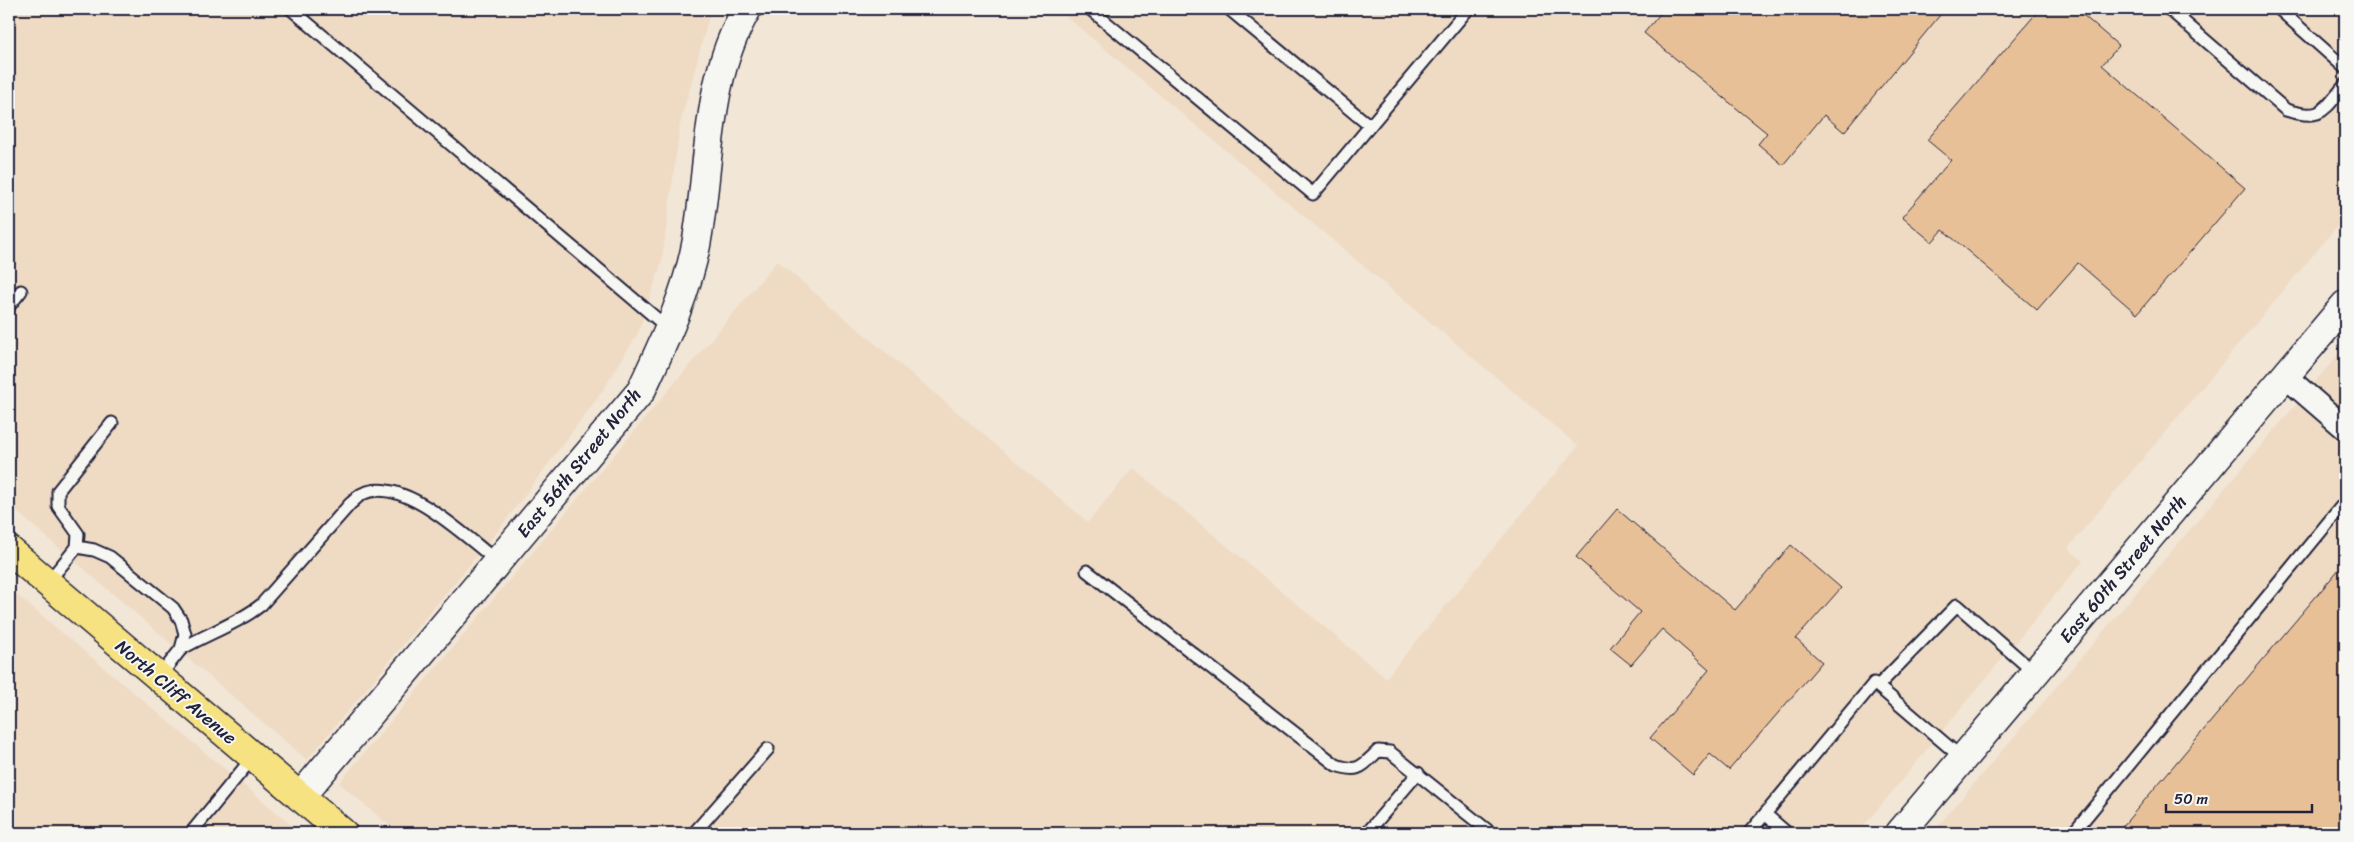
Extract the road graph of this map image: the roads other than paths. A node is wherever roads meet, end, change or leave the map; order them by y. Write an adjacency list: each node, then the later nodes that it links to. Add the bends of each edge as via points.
1 (291, 9): 14 (lane)
2 (745, 9): 14 (street, East 56th Street North, via 729,46 710,123 696,246)
3 (1090, 9): 10 (lane, via 1313,194)
4 (1229, 9): 10 (lane)
5 (1468, 9): 10 (lane)
6 (2170, 9): 9 (lane, via 2286,110 2306,116 2324,110)
7 (2279, 9): 8 (lane)
8 (2345, 68)
9 (2345, 85)
10 (1370, 126)
11 (21, 291): 13 (lane)
12 (2345, 305): 15 (street, East 60th Street North)
13 (9, 306)
14 (670, 329): 21 (street, East 56th Street North, via 641,391)
15 (2285, 376): 17 (street); 25 (street, East 60th Street North)
16 (112, 422): 19 (lane, via 58,491 58,506 78,534)
17 (2345, 428)
18 (2345, 502): 42 (lane)
19 (77, 548): 23 (lane); 24 (lane, via 94,550 110,558 173,608 185,634)
20 (14, 558): 23 (main road, North Cliff Avenue)
21 (498, 562): 24 (lane, via 412,499 393,492 362,494 261,605); 32 (street, East 56th Street North)
22 (1087, 571): 31 (lane, via 1336,765 1351,770 1360,767 1378,750 1390,752)
23 (47, 583): 26 (main road, North Cliff Avenue)
24 (181, 649): 26 (lane)
25 (2035, 673): 27 (lane, via 1957,605); 30 (street, East 60th Street North)
26 (158, 677): 29 (main road, North Cliff Avenue)
27 (1878, 686): 30 (lane); 33 (lane, via 1874,683)
28 (768, 749): 36 (lane)
29 (253, 757): 32 (main road, North Cliff Avenue); 34 (lane)
30 (1963, 759): 41 (street, East 60th Street North)
31 (1418, 773): 37 (lane); 38 (lane)
32 (300, 797): 35 (main road, North Cliff Avenue)
33 (1765, 814): 39 (lane); 40 (lane)
34 (191, 833)
35 (343, 833)
36 (694, 833)
37 (1368, 833)
38 (1491, 833)
39 (1749, 833)
40 (1787, 833)
41 (1900, 833)
42 (2073, 833)

